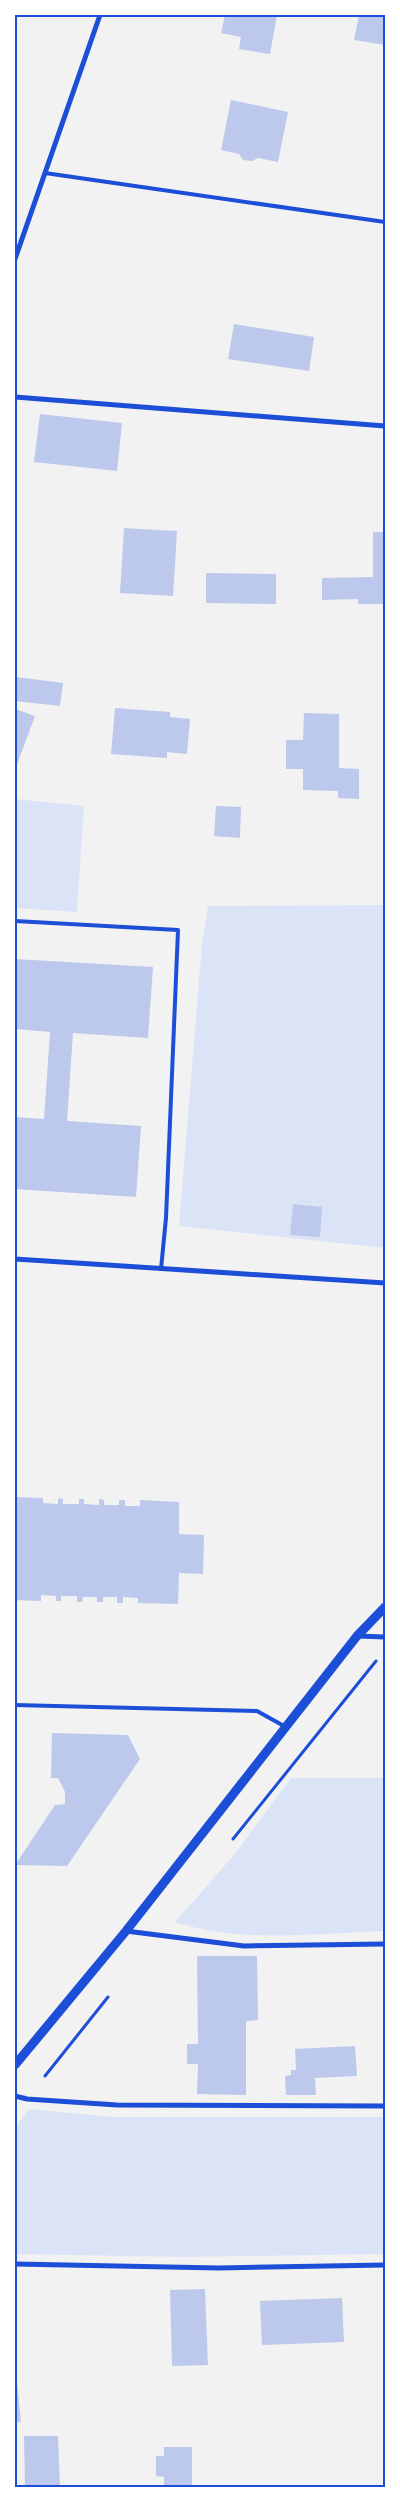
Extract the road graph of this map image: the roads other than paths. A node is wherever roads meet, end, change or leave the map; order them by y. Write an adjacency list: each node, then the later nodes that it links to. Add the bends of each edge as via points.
1 (100, 15): 2 (street)
2 (45, 173): 3 (lane); 4 (street)
3 (385, 222)
4 (15, 260)
5 (15, 397): 6 (street)
6 (385, 426)
7 (15, 921): 9 (lane, via 178,930)
8 (15, 1259): 9 (street)
9 (161, 1269): 10 (street)
10 (385, 1283)
11 (385, 1607): 12 (street)
12 (357, 1636): 13 (street); 15 (street)
13 (385, 1637)
14 (15, 1705): 15 (lane, via 257,1711)
15 (284, 1726): 16 (street)
16 (126, 1931): 17 (street, via 244,1946); 18 (street)
17 (385, 1944)
18 (15, 2065)
19 (15, 2096): 20 (street, via 117,2105)
20 (385, 2106)
21 (15, 2264): 22 (street, via 219,2268)
22 (385, 2266)

